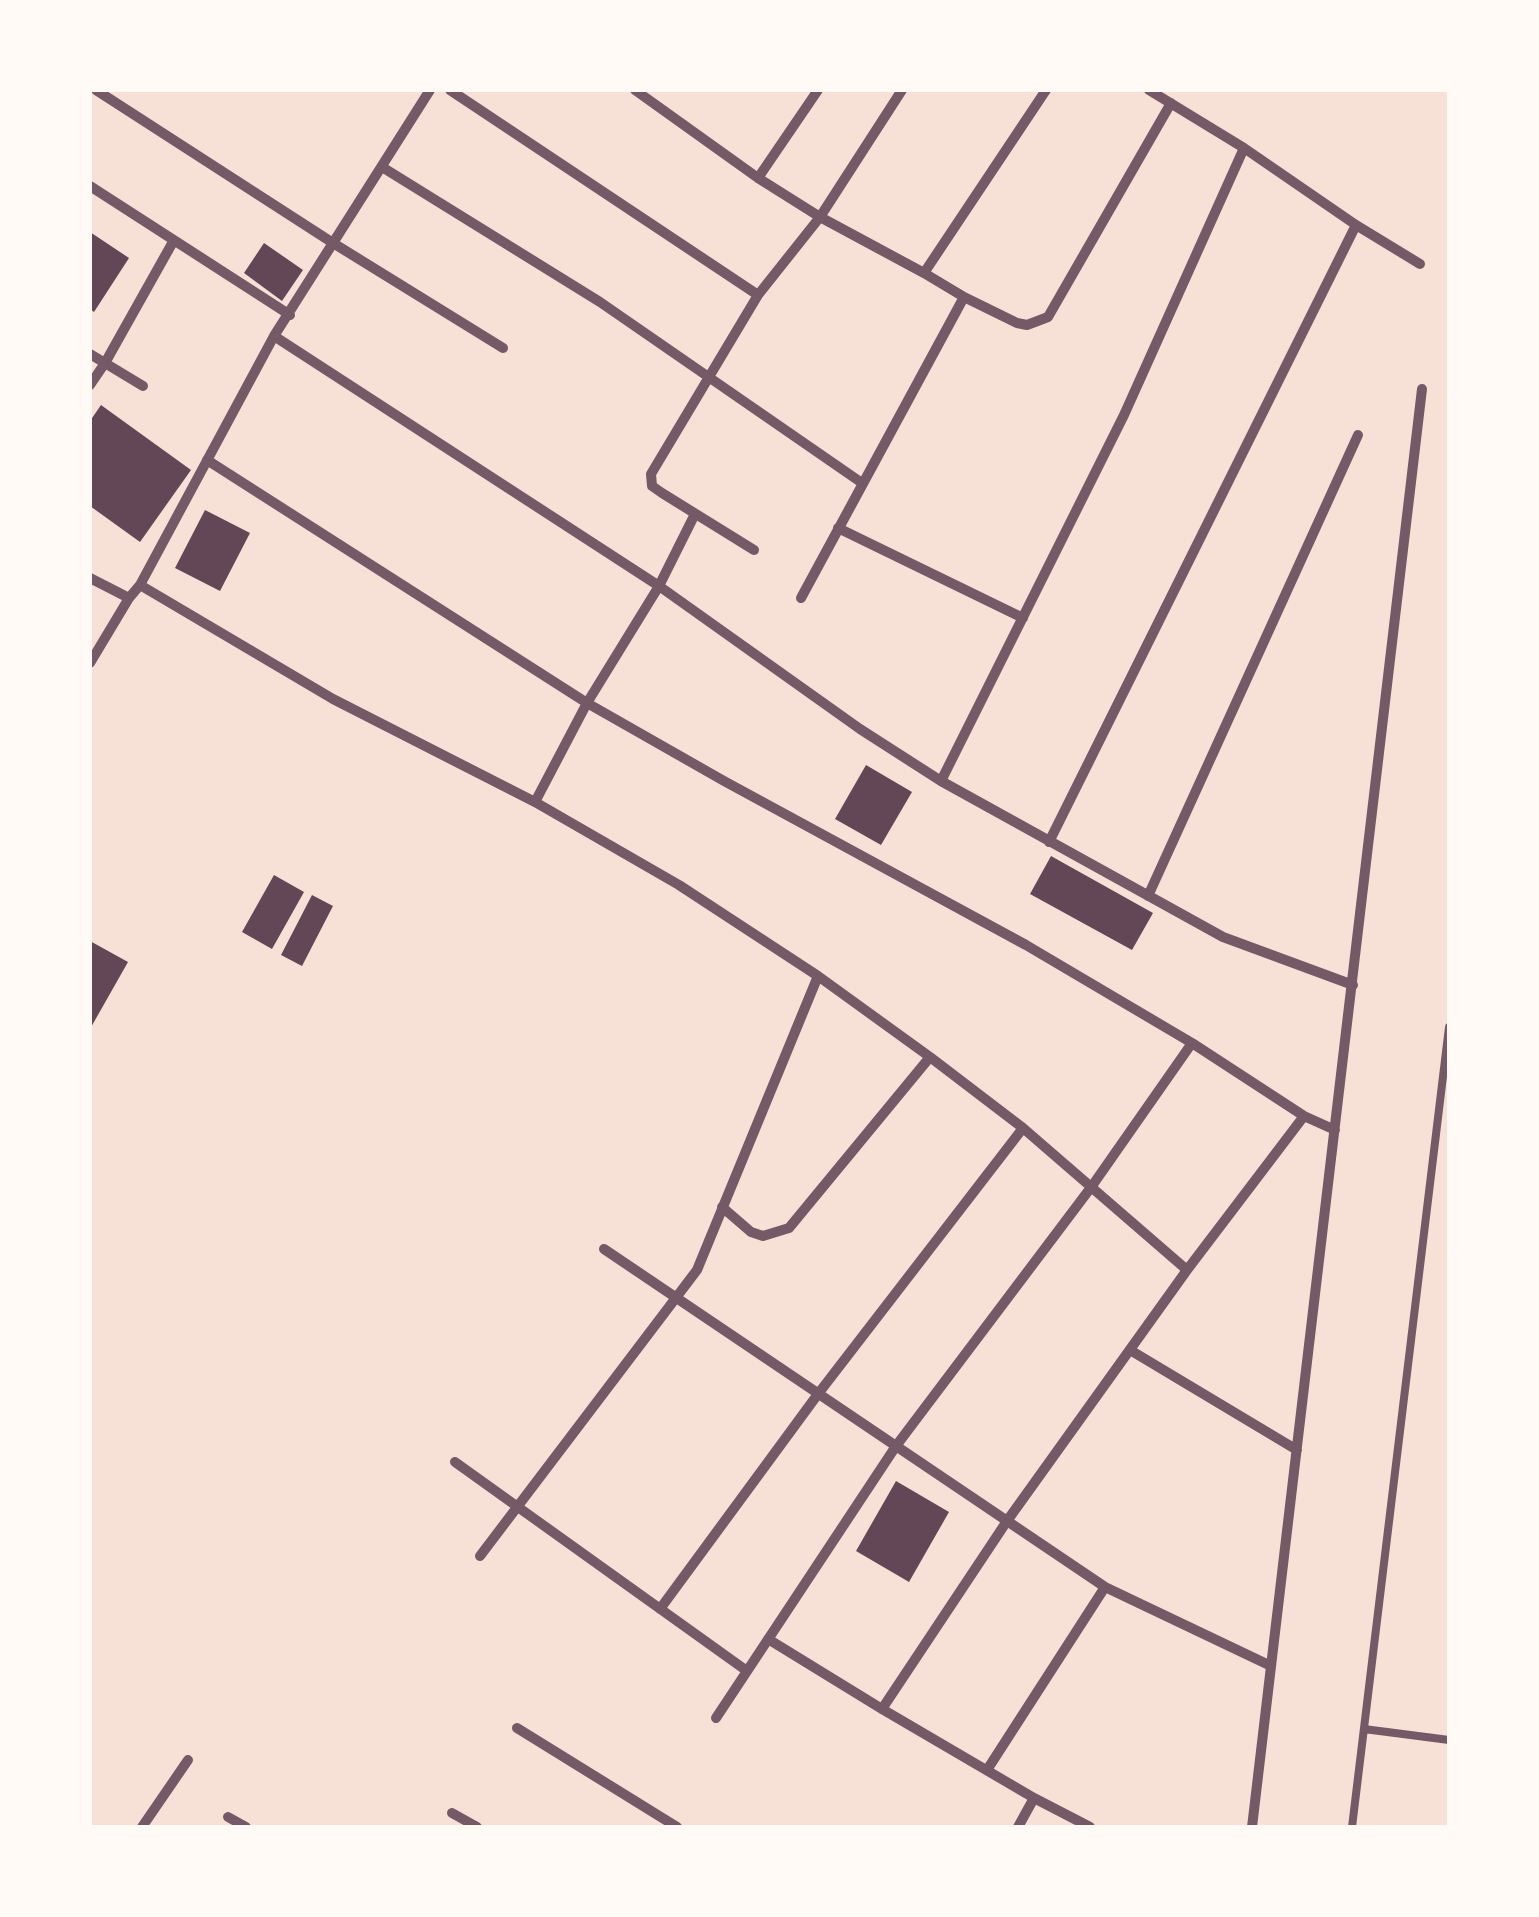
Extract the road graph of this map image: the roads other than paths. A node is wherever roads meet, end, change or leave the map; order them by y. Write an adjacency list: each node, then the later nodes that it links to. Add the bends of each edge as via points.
1 (96, 90): 17 (street)
2 (430, 90): 11 (street)
3 (450, 90): 20 (street)
4 (634, 90): 12 (street)
5 (818, 90): 12 (street)
6 (902, 90): 14 (street)
7 (1046, 90): 19 (street)
8 (1149, 90): 9 (street)
9 (1171, 104): 10 (street); 21 (street, via 1048,317 1017,324)
10 (1244, 148): 15 (street); 42 (street, via 1124,415)
11 (382, 166): 17 (street); 27 (street)
12 (758, 178): 14 (street)
13 (90, 186): 16 (street)
14 (820, 217): 19 (street); 20 (street)
15 (1356, 225): 18 (street); 47 (street)
16 (174, 240): 22 (street); 26 (street)
17 (334, 243): 22 (street); 24 (street)
18 (1420, 264)
19 (924, 272): 21 (street)
20 (758, 296): 27 (street)
21 (964, 297): 33 (street)
22 (290, 314): 23 (street)
23 (274, 336): 32 (street); 39 (street)
24 (504, 348)
25 (90, 354): 26 (street)
26 (105, 363): 28 (street); 29 (street)
27 (708, 377): 33 (street); 34 (street, via 651,474 652,486)
28 (90, 385)
29 (143, 386)
30 (1422, 390): 50 (street)
31 (1358, 435): 48 (street)
32 (207, 460): 38 (street); 44 (street)
33 (862, 483): 35 (street)
34 (695, 514): 36 (street); 39 (street)
35 (838, 528): 41 (street); 42 (street)
36 (754, 550)
37 (90, 578): 40 (street)
38 (140, 585): 40 (street); 46 (street, via 333,699)
39 (658, 586): 44 (street); 45 (street)
40 (130, 598): 43 (street)
41 (801, 598)
42 (1022, 618): 45 (street)
43 (90, 663)
44 (588, 703): 46 (street); 52 (street)
45 (941, 781): 47 (street)
46 (535, 802): 49 (street)
47 (1049, 842): 48 (street)
48 (1148, 896): 50 (street, via 1224,937)
49 (818, 976): 53 (street); 58 (street)
50 (1353, 985): 56 (street)
51 (1449, 1028): 78 (lane)
52 (1192, 1043): 54 (street); 57 (street)
53 (930, 1057): 55 (street); 58 (street, via 788,1228 763,1236 750,1232)
54 (1304, 1116): 56 (street); 60 (street)
55 (1023, 1128): 57 (street); 63 (street)
56 (1335, 1130): 65 (street)
57 (1092, 1186): 60 (street); 64 (street)
58 (722, 1207): 61 (street)
59 (604, 1249): 61 (street)
60 (1186, 1270): 62 (street)
61 (679, 1298): 63 (street); 67 (street)
62 (1130, 1350): 65 (street); 68 (street)
63 (818, 1394): 64 (street); 71 (street)
64 (896, 1446): 68 (street); 72 (street)
65 (1298, 1450): 73 (street)
66 (455, 1462): 67 (street)
67 (518, 1507): 69 (street); 71 (street)
68 (1008, 1521): 70 (street); 75 (street)
69 (480, 1556)
70 (1104, 1587): 73 (street); 81 (street)
71 (660, 1608): 74 (street)
72 (768, 1638): 74 (street); 75 (street)
73 (1272, 1666): 91 (street)
74 (747, 1671): 76 (street)
75 (882, 1709): 81 (street)
76 (716, 1718)
77 (518, 1728): 88 (street)
78 (1364, 1729): 79 (lane); 92 (lane)
79 (1449, 1740)
80 (188, 1760): 85 (street)
81 (987, 1770): 82 (street)
82 (1034, 1798): 89 (street); 90 (street)
83 (452, 1813): 87 (street)
84 (228, 1817): 86 (street)
85 (142, 1827)
86 (246, 1827)
87 (477, 1827)
88 (677, 1827)
89 (1018, 1827)
90 (1090, 1827)
91 (1252, 1827)
92 (1352, 1827)

